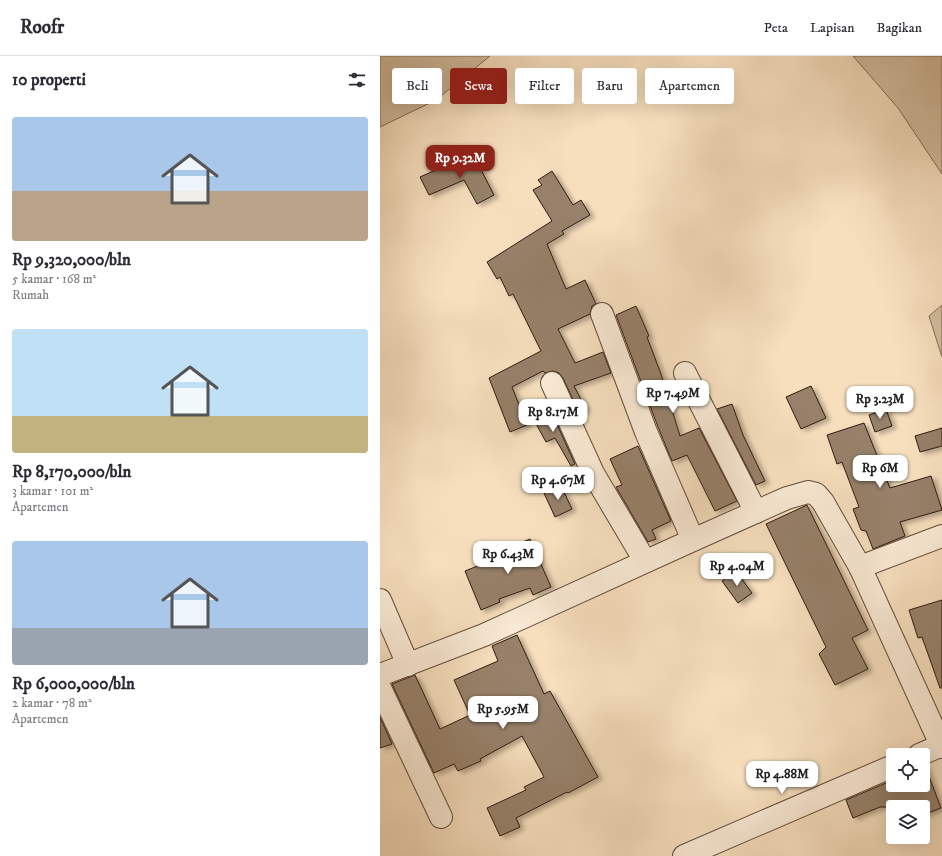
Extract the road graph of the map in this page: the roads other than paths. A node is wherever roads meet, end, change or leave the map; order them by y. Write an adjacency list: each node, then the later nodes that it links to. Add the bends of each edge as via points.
1 (602, 314): 6 (street, via 646,432)
2 (685, 372): 4 (street)
3 (552, 383): 7 (street, via 593,473)
4 (756, 512): 6 (street); 8 (street, via 799,494 816,494)
5 (942, 536): 8 (street)
6 (693, 540): 7 (street)
7 (645, 561): 10 (street, via 484,635)
8 (860, 567): 13 (street)
9 (380, 600): 10 (street)
10 (408, 665): 11 (street)
11 (380, 675)
12 (380, 688): 16 (street)
13 (942, 746): 14 (street)
14 (930, 751)
15 (886, 769): 17 (street)
16 (441, 817)
17 (684, 856)

